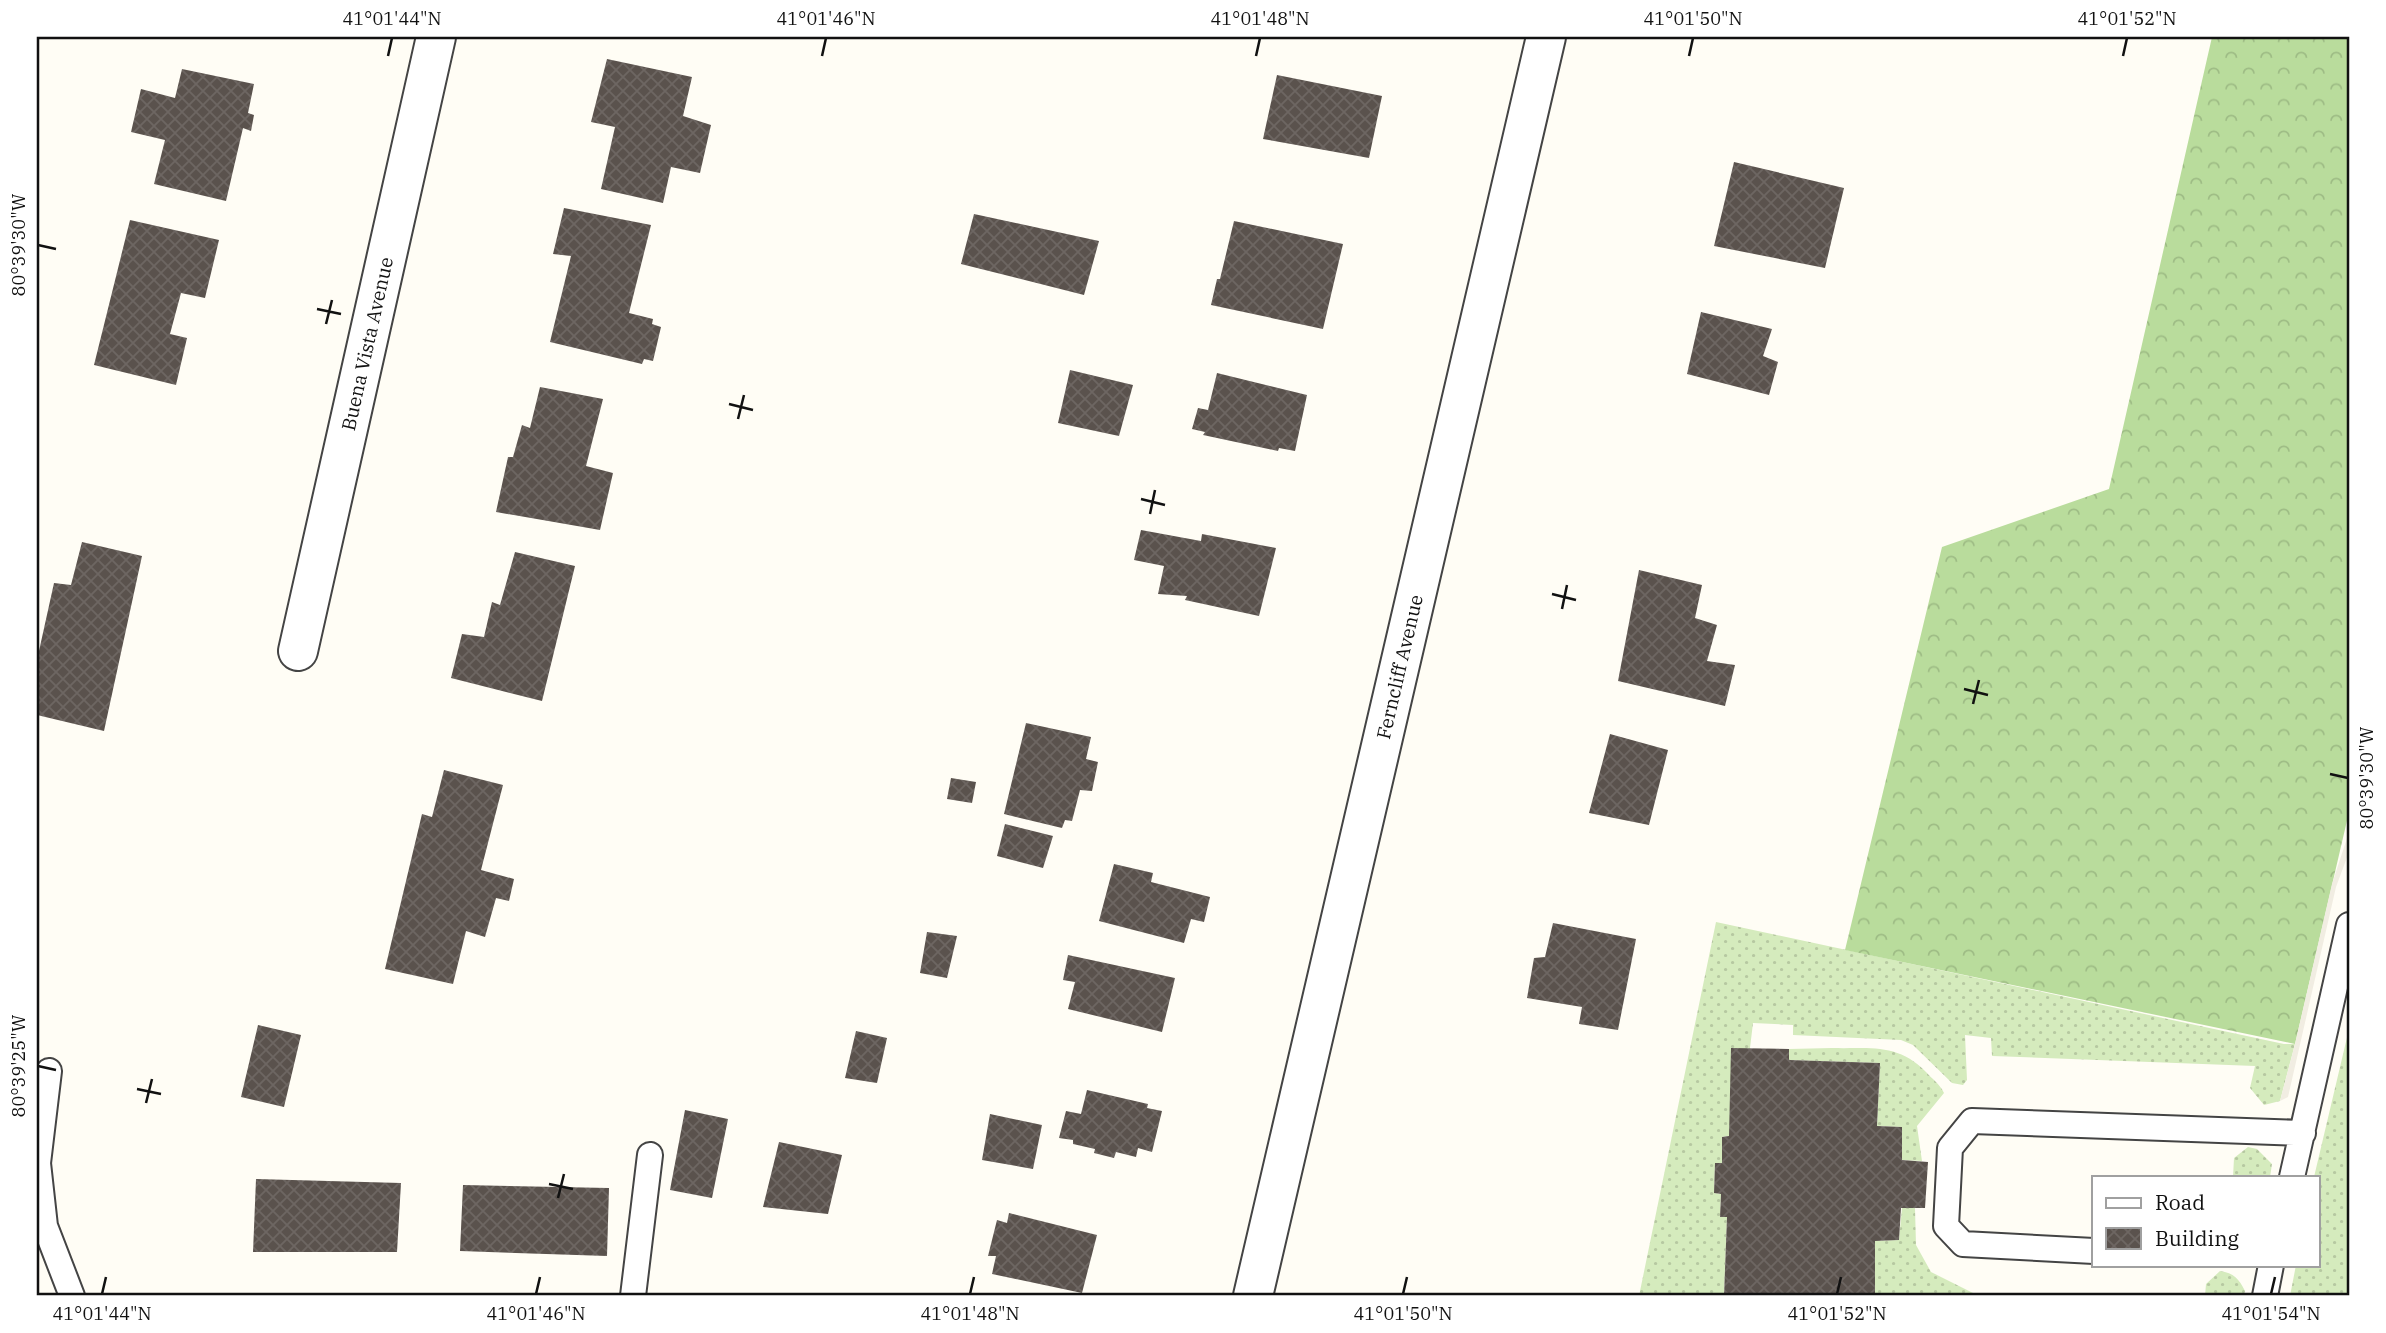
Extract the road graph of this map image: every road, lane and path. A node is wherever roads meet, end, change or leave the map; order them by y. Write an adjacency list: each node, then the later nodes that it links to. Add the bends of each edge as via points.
1 (436, 37): 3 (street, Buena Vista Avenue)
2 (1546, 37): 13 (street, Ferncliff Avenue)
3 (298, 651)
4 (2349, 925): 6 (lane)
5 (49, 1071): 11 (lane, via 38,1163 45,1226)
6 (2303, 1133): 8 (lane); 9 (lane, via 1972,1121 1950,1148 1946,1226 1954,1235 1963,1244)
7 (650, 1155): 12 (lane)
8 (2292, 1176)
9 (2092, 1251)
10 (2271, 1266): 14 (lane)
11 (72, 1296)
12 (633, 1296)
13 (1253, 1296)
14 (2265, 1296)

